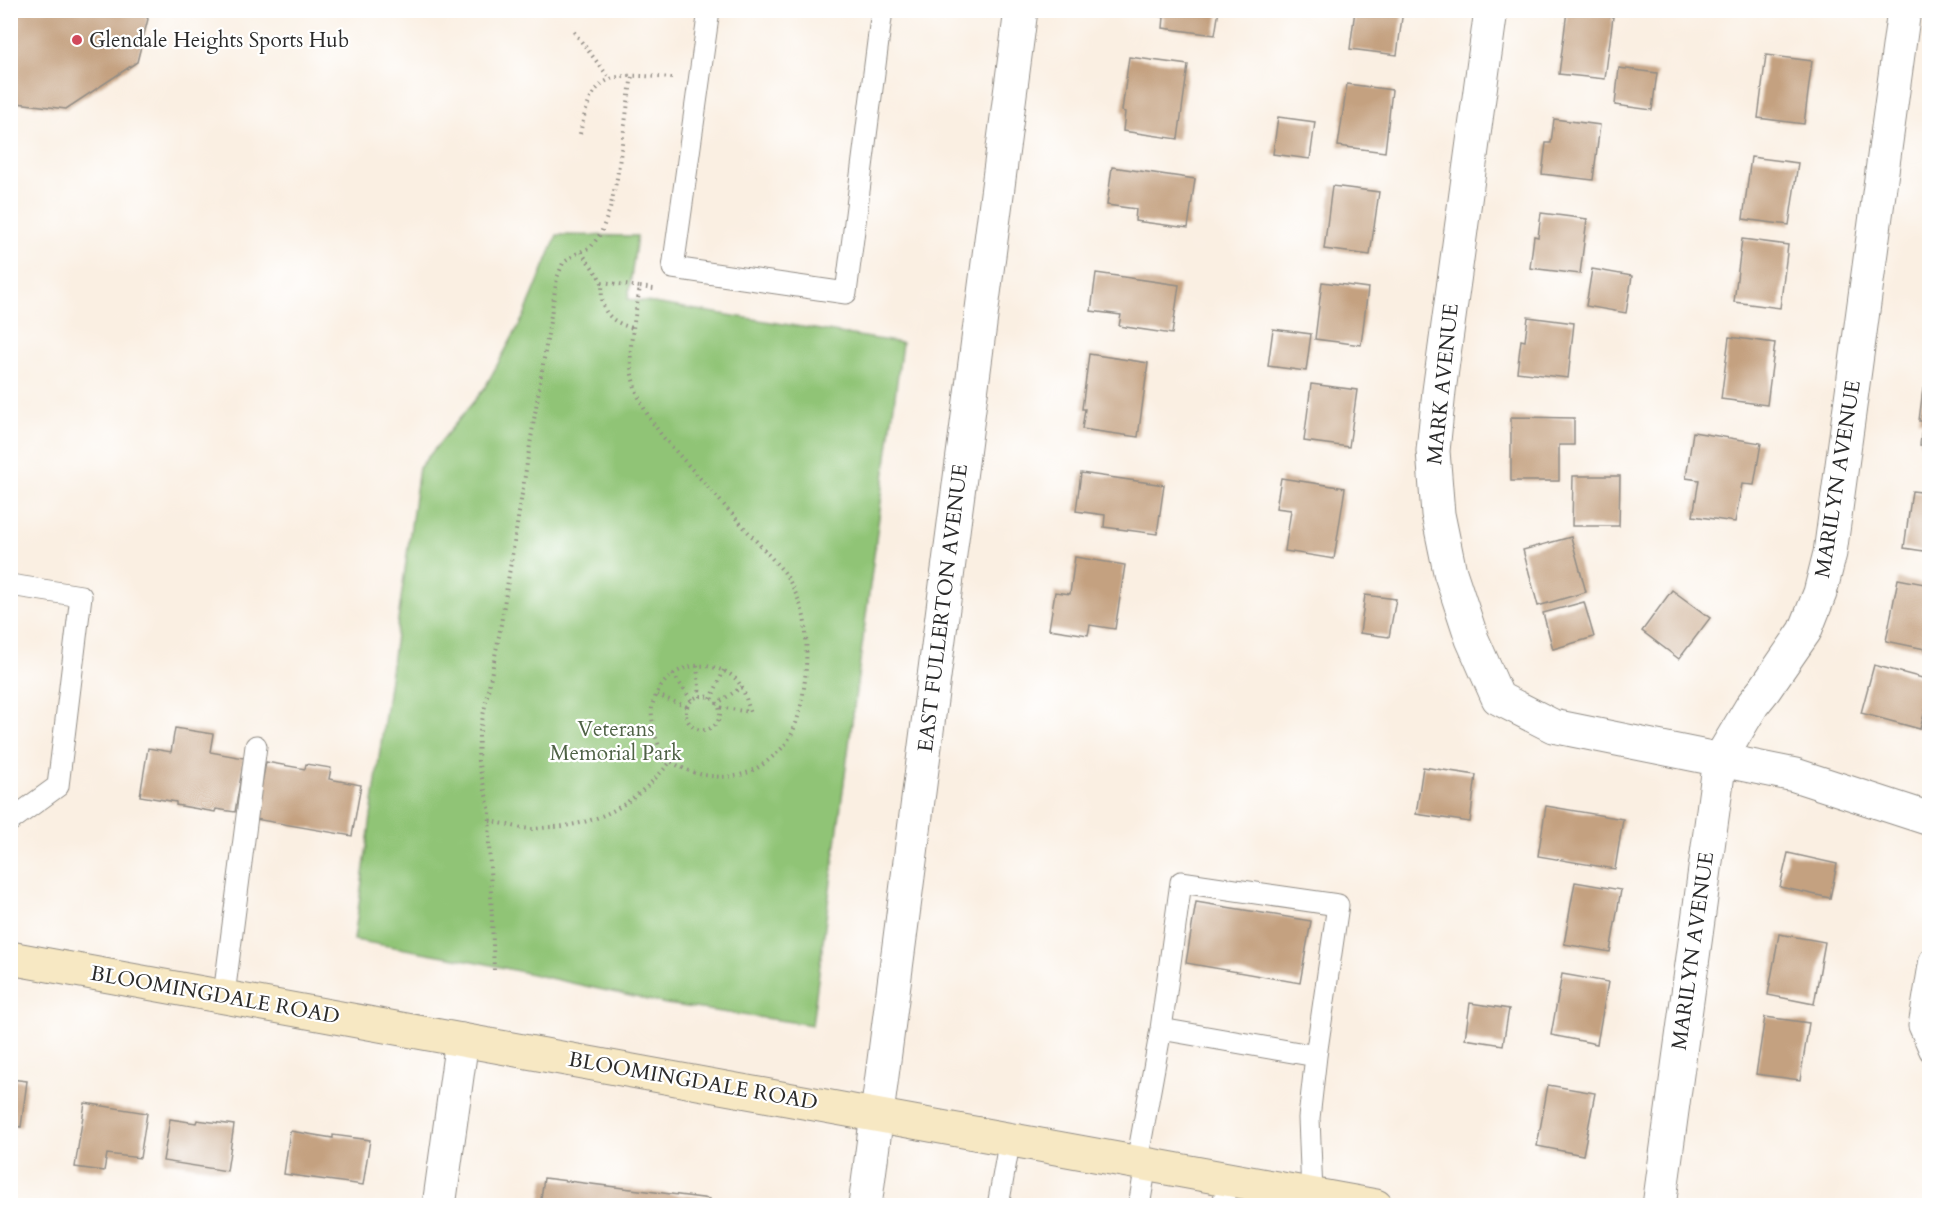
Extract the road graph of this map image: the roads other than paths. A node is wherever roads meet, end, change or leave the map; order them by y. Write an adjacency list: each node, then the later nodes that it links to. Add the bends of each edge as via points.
1 (709, 10): 2 (lane, via 673,268 846,293)
2 (882, 10)
3 (1021, 10): 18 (street, EAST FULLERTON AVENUE)
4 (1491, 10): 8 (street, MARK AVENUE, via 1433,451 1438,514 1450,572 1472,639 1498,698 1553,726)
5 (1904, 10): 8 (street, MARILYN AVENUE, via 1825,573 1804,631)
6 (10, 585): 10 (lane, via 81,596 58,786)
7 (256, 746): 13 (lane)
8 (1719, 759): 9 (street, MARK AVENUE, via 1795,775); 28 (street, MARILYN AVENUE)
9 (1929, 819)
10 (10, 821)
11 (10, 958): 13 (main road, BLOOMINGDALE ROAD)
12 (1929, 959): 16 (lane, via 1919,1026)
13 (224, 996): 15 (main road, BLOOMINGDALE ROAD)
14 (1161, 1029): 17 (lane); 17 (lane, via 1181,882 1338,905); 20 (lane)
15 (462, 1040): 18 (main road, BLOOMINGDALE ROAD); 23 (street)
16 (1929, 1051)
17 (1316, 1056): 22 (lane, via 1309,1118)
18 (877, 1113): 19 (main road, BLOOMINGDALE ROAD); 24 (street, EAST FULLERTON AVENUE)
19 (1010, 1138): 20 (main road, BLOOMINGDALE ROAD); 25 (lane)
20 (1142, 1163): 21 (main road, BLOOMINGDALE ROAD); 26 (lane)
21 (1226, 1192): 22 (main road, BLOOMINGDALE ROAD)
22 (1312, 1194): 27 (main road, BLOOMINGDALE ROAD)
23 (439, 1206)
24 (865, 1206)
25 (998, 1206)
26 (1139, 1206)
27 (1376, 1206)
28 (1659, 1206)

